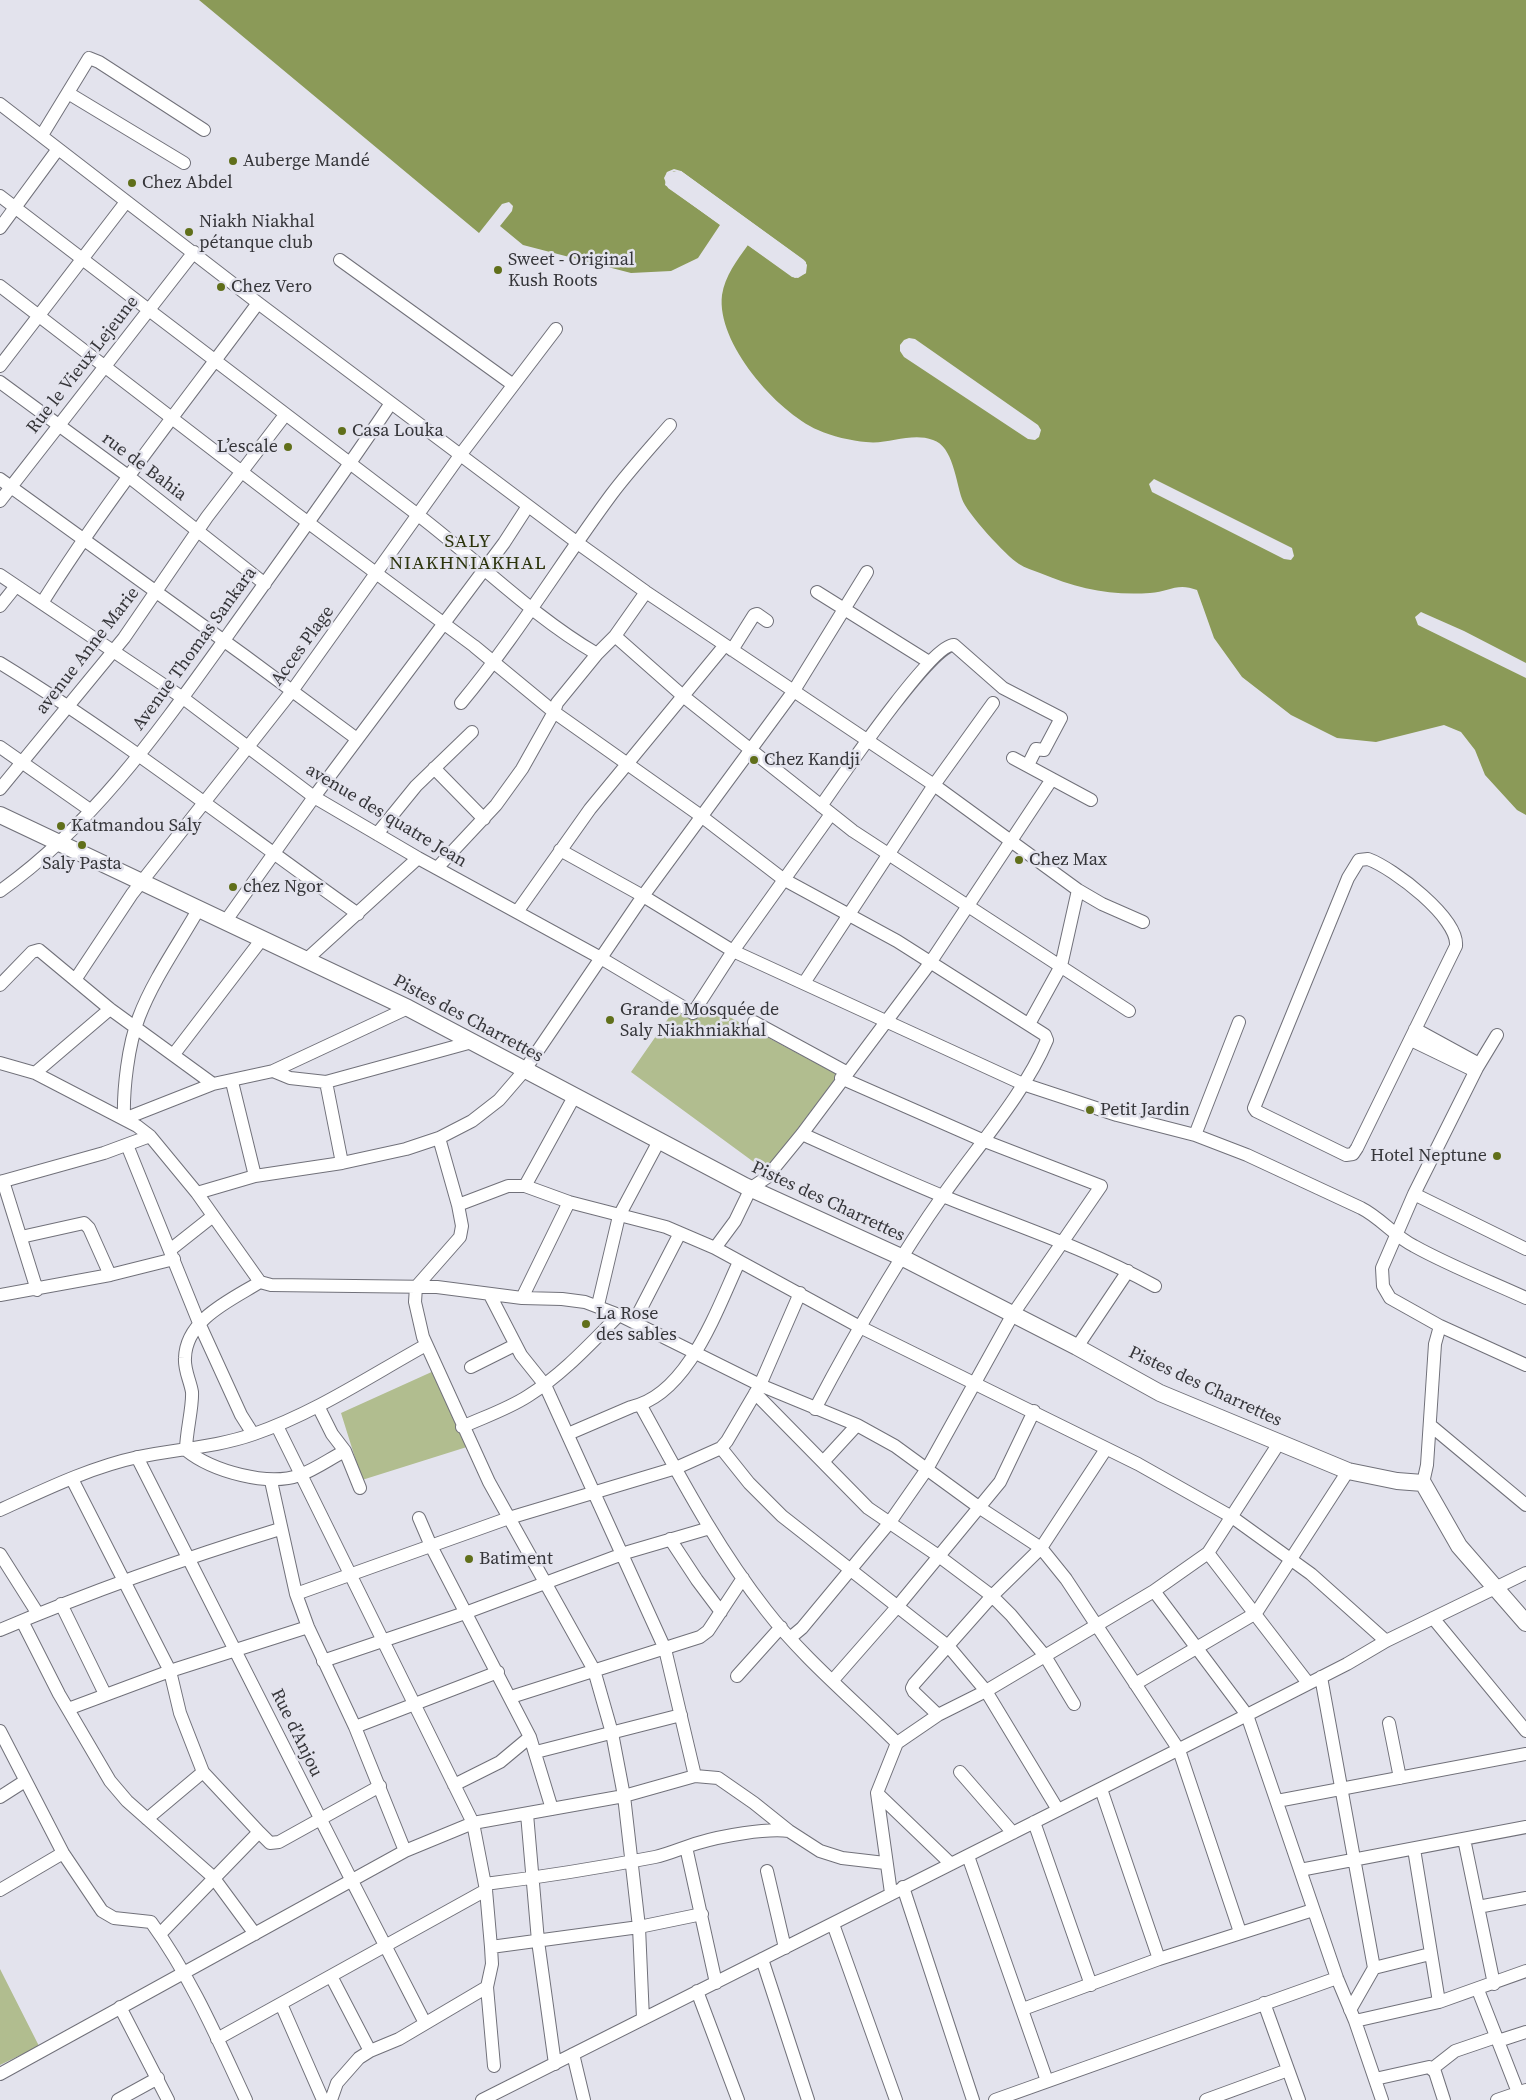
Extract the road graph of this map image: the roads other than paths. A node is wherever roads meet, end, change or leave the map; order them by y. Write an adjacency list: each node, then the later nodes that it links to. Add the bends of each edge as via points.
1 (68, 93): 3 (street, via 89,58); 4 (street); 6 (street)
2 (0, 104): 4 (street)
3 (204, 130)
4 (42, 135): 5 (street)
5 (58, 149): 8 (street); 9 (street)
6 (184, 163)
7 (0, 196): 9 (street)
8 (126, 202): 11 (street); 12 (street)
9 (16, 208): 10 (street); 12 (street)
10 (0, 228)
11 (194, 252): 15 (street); 16 (street, Rue le Vieux Lejeune)
12 (83, 260): 16 (street); 17 (street)
13 (340, 260): 23 (street)
14 (0, 286): 17 (street)
15 (258, 303): 19 (street); 24 (street)
16 (148, 312): 19 (street); 21 (street, Rue le Vieux Lejeune)
17 (40, 316): 20 (street); 21 (street)
18 (556, 329): 23 (street, Acces Plage)
19 (215, 361): 25 (street); 26 (street)
20 (0, 366)
21 (105, 367): 26 (street); 27 (street, Rue le Vieux Lejeune)
22 (0, 382): 27 (street, rue de Bahia)
23 (512, 384): 29 (street, Acces Plage)
24 (391, 404): 29 (street); 30 (street, Avenue Thomas Sankara)
25 (285, 415): 30 (street); 31 (street)
26 (171, 418): 31 (street); 32 (street)
27 (58, 425): 32 (street, rue de Bahia); 33 (street, Rue le Vieux Lejeune)
28 (670, 425): 40 (street, via 611,495)
29 (461, 454): 35 (street); 36 (street, Acces Plage)
30 (350, 465): 36 (street); 37 (street, Avenue Thomas Sankara)
31 (241, 472): 37 (street); 38 (street)
32 (128, 476): 38 (street, rue de Bahia); 39 (street)
33 (5, 483): 34 (street, Rue le Vieux Lejeune); 39 (street)
34 (0, 501)
35 (528, 506): 40 (street); 41 (street)
36 (418, 515): 41 (street); 43 (street, Acces Plage)
37 (308, 523): 43 (street); 45 (street, Avenue Thomas Sankara)
38 (199, 531): 45 (street, rue de Bahia); 47 (street, avenue Anne Marie)
39 (82, 540): 47 (street); 50 (street)
40 (579, 544): 48 (street); 52 (street)
41 (484, 567): 52 (street); 55 (street)
42 (867, 572): 53 (street)
43 (376, 574): 55 (street); 64 (street, Acces Plage)
44 (0, 575): 46 (street, avenue des quatre Jean)
45 (264, 584): 57 (street, Avenue Thomas Sankara)
46 (16, 586): 50 (street, avenue des quatre Jean); 51 (street)
47 (157, 592): 57 (street); 59 (street, avenue Anne Marie)
48 (646, 592): 56 (street); 58 (street)
49 (817, 592): 53 (street)
50 (42, 603): 59 (street, avenue des quatre Jean)
51 (0, 606)
52 (532, 607): 60 (street); 61 (street)
53 (843, 608): 62 (street); 65 (street)
54 (767, 621): 58 (street, via 754,615)
55 (443, 623): 61 (street); 73 (street)
56 (615, 636): 60 (street); 66 (street)
57 (224, 641): 64 (street); 67 (street, Avenue Thomas Sankara)
58 (728, 647): 65 (street); 66 (street)
59 (112, 650): 67 (street, avenue des quatre Jean); 70 (street, avenue Anne Marie)
60 (597, 654): 71 (street)
61 (495, 662): 68 (street); 71 (street)
62 (929, 662): 74 (street); 82 (street, via 942,649 954,645 1003,688 1060,717 1062,720 1044,750 1036,749)
63 (1, 666): 70 (street)
64 (292, 691): 73 (street); 75 (street, Acces Plage)
65 (793, 692): 74 (street); 77 (street)
66 (683, 696): 77 (street); 81 (street)
67 (183, 698): 75 (street, avenue des quatre Jean); 78 (street, Avenue Thomas Sankara)
68 (461, 703)
69 (993, 703): 85 (street)
70 (68, 705): 78 (street); 80 (street, avenue Anne Marie)
71 (554, 712): 81 (street); 95 (street, via 522,769)
72 (472, 732): 83 (street)
73 (357, 739): 87 (street)
74 (867, 741): 85 (street); 90 (street)
75 (248, 747): 87 (street, avenue des quatre Jean); 89 (street, Acces Plage)
76 (0, 748): 80 (street)
77 (751, 750): 90 (street); 94 (street)
78 (138, 754): 89 (street); 91 (street, Avenue Thomas Sankara)
79 (1013, 758): 82 (street)
80 (21, 762): 86 (street, avenue Anne Marie); 91 (street)
81 (626, 765): 94 (street); 99 (street)
82 (1028, 765): 84 (street)
83 (434, 768): 95 (street); 96 (street)
84 (1052, 779): 88 (street); 97 (street)
85 (934, 785): 97 (street); 101 (street)
86 (0, 789)
87 (314, 797): 96 (street, avenue des quatre Jean); 100 (street)
88 (1092, 800)
89 (204, 802): 100 (street); 105 (street, Acces Plage)
90 (821, 806): 92 (street)
91 (90, 810): 98 (street, Avenue Thomas Sankara)
92 (831, 814): 101 (street); 104 (street)
93 (0, 815): 98 (main road, Pistes des Charrettes)
94 (700, 816): 104 (street); 108 (street)
95 (484, 819): 103 (street)
96 (376, 834): 102 (street, avenue des quatre Jean)
97 (1010, 841): 106 (street); 109 (street)
98 (60, 844): 105 (main road, Pistes des Charrettes); 107 (street, Avenue Thomas Sankara)
99 (560, 850): 108 (street); 111 (street)
100 (273, 854): 112 (street); 114 (street)
101 (889, 855): 109 (street); 113 (street)
102 (418, 858): 103 (street, avenue des quatre Jean); 112 (street)
103 (437, 868): 111 (street, avenue des quatre Jean)
104 (783, 879): 113 (street); 117 (street)
105 (142, 884): 110 (main road, Pistes des Charrettes); 122 (street, Acces Plage)
106 (1078, 890): 115 (street); 121 (street)
107 (0, 891)
108 (643, 896): 117 (street); 118 (street)
109 (967, 905): 120 (street); 121 (street)
110 (198, 910): 114 (main road, Pistes des Charrettes); 132 (street, via 164,968)
111 (517, 912): 118 (street, avenue des quatre Jean)
112 (358, 914): 119 (street)
113 (850, 914): 120 (street); 123 (street)
114 (225, 922): 116 (main road, Pistes des Charrettes)
115 (1143, 922)
116 (262, 938): 119 (main road, Pistes des Charrettes); 136 (street)
117 (733, 951): 118 (street, avenue des quatre Jean, via 693,1013); 123 (street)
118 (599, 958): 139 (street)
119 (307, 959): 125 (main road, Pistes des Charrettes)
120 (930, 963): 128 (street); 131 (street)
121 (1061, 966): 127 (street); 131 (street)
122 (74, 980): 124 (street, via 36,950); 126 (street)
123 (804, 983): 128 (street)
124 (0, 985)
125 (408, 1008): 135 (main road, Pistes des Charrettes); 140 (street)
126 (110, 1009): 132 (street); 141 (street)
127 (1129, 1011)
128 (885, 1021): 142 (street); 146 (street)
129 (754, 1022): 142 (street)
130 (1240, 1022): 150 (street)
131 (1029, 1024): 146 (street, via 1041,1031 1047,1040)
132 (136, 1028): 136 (street); 148 (street)
133 (1413, 1035): 133 (street, via 1353,1154 1346,1155 1256,1112 1254,1108 1348,878 1359,860 1378,863 1401,879 1450,925 1457,938); 138 (street)
134 (1497, 1035): 138 (street)
135 (472, 1042): 139 (main road, Pistes des Charrettes); 144 (street)
136 (174, 1054): 145 (street)
137 (0, 1064): 141 (street)
138 (1477, 1067): 162 (street)
139 (524, 1070): 147 (main road, Pistes des Charrettes); 152 (street, via 486,1111)
140 (273, 1072): 143 (street); 144 (street, via 290,1078)
141 (35, 1073): 148 (street)
142 (844, 1075): 149 (street); 153 (street)
143 (232, 1082): 145 (street); 157 (street)
144 (326, 1082): 156 (street)
145 (213, 1084): 148 (street)
146 (1023, 1084): 150 (street, via 1117,1115); 153 (street)
147 (574, 1097): 154 (main road, Pistes des Charrettes); 159 (street)
148 (124, 1119): 151 (street)
149 (802, 1134): 160 (street, via 766,1178); 163 (street)
150 (1195, 1135): 169 (street, via 1247,1155 1361,1208 1382,1221)
151 (150, 1136): 155 (street); 161 (street)
152 (439, 1138): 156 (street); 165 (street)
153 (982, 1140): 163 (street); 171 (street, via 1101,1186)
154 (659, 1141): 160 (main road, Pistes des Charrettes); 167 (street)
155 (127, 1145): 158 (street); 174 (street)
156 (342, 1163): 157 (street)
157 (255, 1176): 161 (street)
158 (2, 1182): 170 (street)
159 (525, 1186): 164 (street); 165 (street, via 508,1186)
160 (751, 1188): 172 (street); 175 (main road, Pistes des Charrettes)
161 (198, 1193): 166 (street)
162 (1414, 1194): 169 (street); 173 (street)
163 (942, 1196): 171 (street); 175 (street)
164 (570, 1202): 167 (street); 186 (street)
165 (458, 1205): 180 (street, via 462,1226 460,1237)
166 (213, 1216): 174 (street); 179 (street)
167 (619, 1216): 168 (street); 188 (street)
168 (680, 1233): 172 (street); 191 (street)
169 (1396, 1236): 187 (street); 194 (street, via 1382,1268 1386,1294)
170 (21, 1237): 178 (street, via 84,1223); 182 (street)
171 (1061, 1242): 177 (street); 189 (street)
172 (716, 1248): 176 (street)
173 (1526, 1249)
174 (172, 1254): 178 (street); 192 (street)
175 (901, 1258): 189 (main road, Pistes des Charrettes); 193 (street)
176 (739, 1262): 183 (street); 198 (street)
177 (1128, 1271): 181 (street); 197 (street)
178 (110, 1276): 182 (street)
179 (260, 1282): 180 (street, via 270,1285); 192 (street)
180 (416, 1286): 185 (street); 195 (street, via 418,1319)
181 (1154, 1286)
182 (36, 1290): 184 (street)
183 (800, 1293): 193 (street); 203 (street)
184 (0, 1295)
185 (490, 1295): 186 (street); 196 (street)
186 (522, 1298): 188 (street, via 574,1299)
187 (1526, 1298)
188 (598, 1305): 190 (street)
189 (1013, 1314): 197 (main road, Pistes des Charrettes); 202 (street)
190 (619, 1315): 191 (street); 201 (street)
191 (634, 1322): 198 (street)
192 (199, 1323): 212 (street); 217 (street, via 185,1356 192,1391)
193 (858, 1326): 202 (street); 206 (street)
194 (1440, 1326): 199 (street); 209 (street, via 1435,1344)
195 (426, 1345): 204 (street); 211 (street)
196 (515, 1345): 200 (street); 201 (street)
197 (1077, 1347): 214 (main road, Pistes des Charrettes, via 1160,1393)
198 (696, 1353): 203 (street); 205 (street, via 657,1396)
199 (1526, 1365)
200 (471, 1367)
201 (545, 1384): 211 (street, via 527,1398); 213 (street)
202 (974, 1384): 207 (street); 222 (street)
203 (758, 1389): 206 (street); 215 (street); 220 (street)
204 (318, 1406): 210 (street); 218 (street)
205 (640, 1406): 213 (street); 221 (street)
206 (815, 1409): 208 (street)
207 (1034, 1411): 216 (street); 232 (street, via 1000,1482)
208 (857, 1425): 220 (street); 222 (street)
209 (1430, 1425): 227 (street); 230 (street)
210 (277, 1426): 212 (street); 224 (street)
211 (462, 1427): 235 (street)
212 (253, 1434): 217 (street)
213 (568, 1434): 229 (street)
214 (1279, 1444): 223 (main road, Pistes des Charrettes); 233 (street)
215 (721, 1448): 221 (street); 248 (street, via 766,1502)
216 (1106, 1449): 233 (street); 241 (street)
217 (186, 1450): 219 (street); 226 (street, via 225,1470)
218 (345, 1451): 224 (street); 228 (street)
219 (137, 1457): 225 (street); 246 (street, Rue d’Anjou)
220 (823, 1462): 236 (street, via 868,1508)
221 (676, 1468): 229 (street); 237 (street)
222 (927, 1469): 232 (street); 236 (street)
223 (1348, 1471): 227 (main road, Pistes des Charrettes); 247 (street)
224 (300, 1475): 226 (street); 250 (street)
225 (72, 1479): 231 (street); 252 (street)
226 (271, 1481): 238 (street)
227 (1423, 1483): 254 (main road, via 1459,1546)
228 (360, 1488)
229 (593, 1494): 235 (street); 244 (street)
230 (1526, 1505)
231 (2, 1506)
232 (980, 1508): 241 (street); 245 (street)
233 (1232, 1517): 242 (street); 247 (street)
234 (419, 1518): 240 (street)
235 (509, 1518): 240 (street); 253 (street)
236 (890, 1522): 245 (street); 248 (street)
237 (710, 1528): 239 (street); 251 (street)
238 (280, 1529): 246 (street); 256 (street)
239 (670, 1539): 244 (street); 260 (street)
240 (431, 1546): 250 (street); 261 (street)
241 (1041, 1548): 257 (street); 267 (street)
242 (1208, 1553): 255 (street); 262 (street)
243 (0, 1554): 263 (street)
244 (622, 1554): 253 (street); 276 (street)
245 (940, 1556): 257 (street); 259 (street)
246 (188, 1557): 252 (street); 277 (street, Rue d’Anjou)
247 (1290, 1559): 262 (street); 272 (street)
248 (849, 1570): 259 (street); 271 (street, via 802,1628)
249 (1526, 1573): 254 (street)
250 (349, 1574): 256 (street); 273 (street)
251 (743, 1578): 260 (street); 269 (street)
252 (123, 1581): 258 (street); 281 (street)
253 (545, 1583): 261 (street); 280 (street)
254 (1496, 1587): 264 (street); 266 (main road)
255 (1154, 1591): 267 (street); 275 (street)
256 (296, 1594): 268 (street)
257 (992, 1596): 274 (street); 278 (street, via 1023,1627)
258 (61, 1604): 263 (street); 289 (street)
259 (897, 1607): 274 (street); 285 (street)
260 (721, 1612): 276 (street, via 704,1635)
261 (465, 1613): 273 (street); 282 (street)
262 (1256, 1613): 275 (street); 286 (street)
263 (38, 1614): 265 (street)
264 (1433, 1618): 272 (street); 300 (street)
265 (22, 1621): 270 (street); 293 (street)
266 (1526, 1623)
267 (1098, 1625): 278 (street); 287 (street)
268 (308, 1627): 277 (street); 279 (street)
269 (781, 1627): 271 (street); 283 (street)
270 (0, 1630)
271 (790, 1638): 285 (street)
272 (1386, 1640): 284 (street)
273 (383, 1641): 279 (street); 292 (street)
274 (949, 1647): 288 (street); 295 (street, via 912,1688)
275 (1196, 1648): 287 (street); 296 (street)
276 (665, 1649): 280 (street); 294 (street)
277 (236, 1650): 281 (street); 324 (street, Rue d’Anjou)
278 (1045, 1656): 288 (street); 291 (street)
279 (323, 1661): 298 (street)
280 (594, 1670): 290 (street); 301 (street)
281 (170, 1671): 289 (street); 307 (street, via 180,1713)
282 (498, 1672): 290 (street); 292 (street)
283 (737, 1676)
284 (1321, 1677): 286 (street); 315 (street)
285 (833, 1680): 303 (street)
286 (1308, 1683): 296 (street)
287 (1135, 1684): 304 (street)
288 (986, 1691): 295 (street); 321 (street)
289 (106, 1694): 293 (street)
290 (511, 1697): 302 (street)
291 (1074, 1704)
292 (414, 1705): 298 (street); 312 (street)
293 (68, 1710): 323 (street, via 110,1781)
294 (682, 1715): 301 (street); 309 (street)
295 (938, 1715): 303 (street)
296 (1247, 1715): 304 (street); 319 (street)
297 (1389, 1723): 310 (street)
298 (355, 1727): 313 (street)
299 (0, 1731): 311 (street)
300 (1526, 1731)
301 (612, 1732): 305 (street); 317 (street)
302 (530, 1737): 305 (street); 312 (street, via 500,1762)
303 (897, 1743): 316 (street)
304 (1179, 1750): 314 (street); 356 (street)
305 (536, 1752): 320 (street)
306 (1526, 1754): 310 (street)
307 (202, 1772): 323 (street); 329 (street)
308 (960, 1772): 330 (street)
309 (694, 1776): 317 (street); 328 (street, via 718,1778)
310 (1400, 1778): 315 (street)
311 (25, 1781): 318 (street); 334 (street)
312 (454, 1785): 326 (street)
313 (380, 1786): 324 (street); 335 (street)
314 (1101, 1789): 321 (street); 365 (street)
315 (1342, 1789): 319 (street); 338 (street)
316 (877, 1793): 339 (street); 340 (street)
317 (624, 1796): 320 (street); 337 (street)
318 (0, 1797)
319 (1276, 1801): 341 (street)
320 (552, 1809): 322 (street)
321 (1058, 1810): 325 (street)
322 (527, 1814): 326 (street); 344 (street)
323 (147, 1819): 343 (street)
324 (320, 1821): 329 (street, via 275,1843 270,1843); 345 (street, Rue d’Anjou)
325 (1034, 1822): 330 (street); 373 (street)
326 (473, 1823): 335 (street); 346 (street)
327 (1526, 1828): 331 (street)
328 (789, 1831): 332 (street, via 775,1829); 339 (street, via 820,1851 842,1858)
329 (258, 1832): 343 (street)
330 (1013, 1833): 336 (street)
331 (1464, 1839): 333 (street); 351 (street)
332 (686, 1847): 337 (street, via 656,1857); 353 (street)
333 (1414, 1849): 338 (street); 363 (street)
334 (63, 1852): 348 (street); 357 (street, via 107,1915 151,1922)
335 (405, 1852): 345 (street)
336 (968, 1856): 340 (street); 381 (street)
337 (632, 1860): 344 (street); 355 (street)
338 (1354, 1860): 341 (street); 366 (street)
339 (885, 1862): 349 (street)
340 (951, 1864): 347 (street)
341 (1300, 1870): 352 (street)
342 (767, 1871): 362 (street)
343 (214, 1877): 357 (street); 358 (street)
344 (534, 1878): 346 (street); 359 (street)
345 (353, 1880): 358 (street); 360 (street, Rue d’Anjou)
346 (485, 1887): 360 (street); 361 (street)
347 (903, 1887): 349 (street); 410 (street)
348 (0, 1890)
349 (891, 1893): 354 (street)
350 (1526, 1898): 351 (street)
351 (1478, 1906): 372 (street)
352 (1313, 1910): 356 (street); 370 (street)
353 (702, 1914): 355 (street); 371 (street)
354 (833, 1924): 362 (street); 409 (street)
355 (639, 1927): 359 (street); 383 (street)
356 (1240, 1932): 365 (street)
357 (160, 1934): 368 (street)
358 (255, 1934): 368 (street)
359 (538, 1941): 361 (street); 390 (street)
360 (385, 1946): 369 (street); 384 (street, Rue d’Anjou)
361 (491, 1947): 374 (street, via 492,1964)
362 (785, 1948): 364 (street)
363 (1430, 1954): 366 (street); 377 (street)
364 (762, 1959): 371 (street); 408 (street)
365 (1159, 1959): 373 (street)
366 (1374, 1968): 382 (street)
367 (1526, 1971): 372 (street)
368 (184, 1973): 380 (street); 386 (street)
369 (331, 1976): 379 (street); 388 (street)
370 (1337, 1978): 378 (street); 382 (street)
371 (716, 1982): 376 (street)
372 (1494, 1984): 375 (street)
373 (1091, 1985): 381 (street)
374 (487, 1987): 384 (street); 391 (street)
375 (1478, 1990): 377 (street); 387 (street)
376 (697, 1991): 383 (street); 407 (street)
377 (1439, 2002): 382 (street)
378 (1264, 2003): 393 (street); 397 (street)
379 (281, 2004): 386 (street); 403 (street)
380 (120, 2008): 394 (street); 395 (street)
381 (1023, 2009): 397 (street)
382 (1353, 2016): 396 (street)
383 (643, 2019): 389 (street)
384 (425, 2023): 388 (street)
385 (1526, 2032): 387 (street)
386 (217, 2039): 402 (street)
387 (1497, 2039): 392 (street, via 1455,2051); 398 (street)
388 (370, 2051): 404 (street, via 359,2058 337,2083)
389 (573, 2054): 390 (street); 406 (street)
390 (555, 2064): 405 (street)
391 (494, 2066)
392 (1432, 2069): 396 (street, via 1419,2067); 415 (street)
393 (1288, 2070): 399 (street); 413 (street)
394 (0, 2074)
395 (158, 2078): 400 (street); 401 (street)
396 (1374, 2079): 414 (street)
397 (1047, 2081): 411 (street)
398 (1522, 2094): 416 (street)
399 (1225, 2097): 412 (street)
400 (118, 2100)
401 (168, 2100)
402 (246, 2100)
403 (323, 2100)
404 (331, 2100)
405 (482, 2100)
406 (584, 2100)
407 (738, 2100)
408 (808, 2100)
409 (896, 2100)
410 (973, 2100)
411 (995, 2100)
412 (1206, 2100)
413 (1299, 2100)
414 (1382, 2100)
415 (1444, 2100)
416 (1498, 2100)

